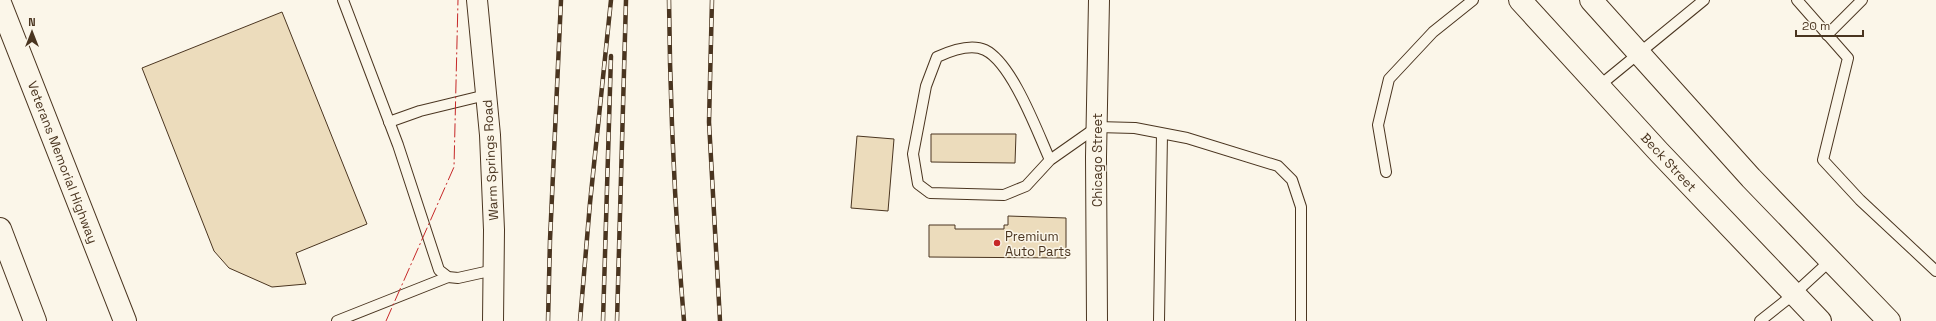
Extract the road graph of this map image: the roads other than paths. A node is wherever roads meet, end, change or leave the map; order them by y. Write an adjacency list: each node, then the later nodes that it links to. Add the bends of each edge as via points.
1 (343, 0): 15 (lane)
2 (477, 0): 14 (street, Warm Springs Road)
3 (1099, 0): 16 (street, Chicago Street)
4 (1473, 0): 19 (lane, via 1433,32 1389,79 1378,125)
5 (1520, 0): 13 (main road, Beck Street)
6 (1591, 0): 12 (main road)
7 (1704, 0): 12 (lane)
8 (1797, 0): 11 (lane)
9 (1862, 0): 11 (lane)
10 (0, 4): 27 (main road, Veterans Memorial Highway)
11 (1827, 35): 23 (lane, via 1848,58 1823,160 1860,200)
12 (1639, 54): 13 (lane); 21 (main road, via 1751,178)
13 (1599, 86): 25 (main road, Beck Street)
14 (486, 95): 15 (lane, via 420,111); 22 (street, Warm Springs Road, via 490,135)
15 (389, 122): 24 (lane, via 439,270)
16 (1097, 127): 17 (lane, via 1135,128); 18 (lane); 30 (street, Chicago Street)
17 (1162, 134): 31 (lane); 32 (lane, via 1187,138 1278,166 1292,180 1301,207)
18 (1050, 160): 18 (lane, via 1026,186 1004,195 930,193 918,184 913,154 926,86 937,57 958,48 983,49 998,59 1017,88)
19 (1386, 172)
20 (0, 229): 26 (main road)
21 (1831, 260): 25 (lane); 35 (main road)
22 (494, 270): 24 (lane, via 458,278); 29 (street, Warm Springs Road)
23 (1936, 271)
24 (448, 277): 28 (lane)
25 (1794, 294): 33 (lane); 34 (main road, Beck Street)
26 (35, 321)
27 (125, 321)
28 (337, 321)
29 (493, 321)
30 (1097, 321)
31 (1159, 321)
32 (1301, 321)
33 (1760, 321)
34 (1820, 321)
35 (1889, 321)

